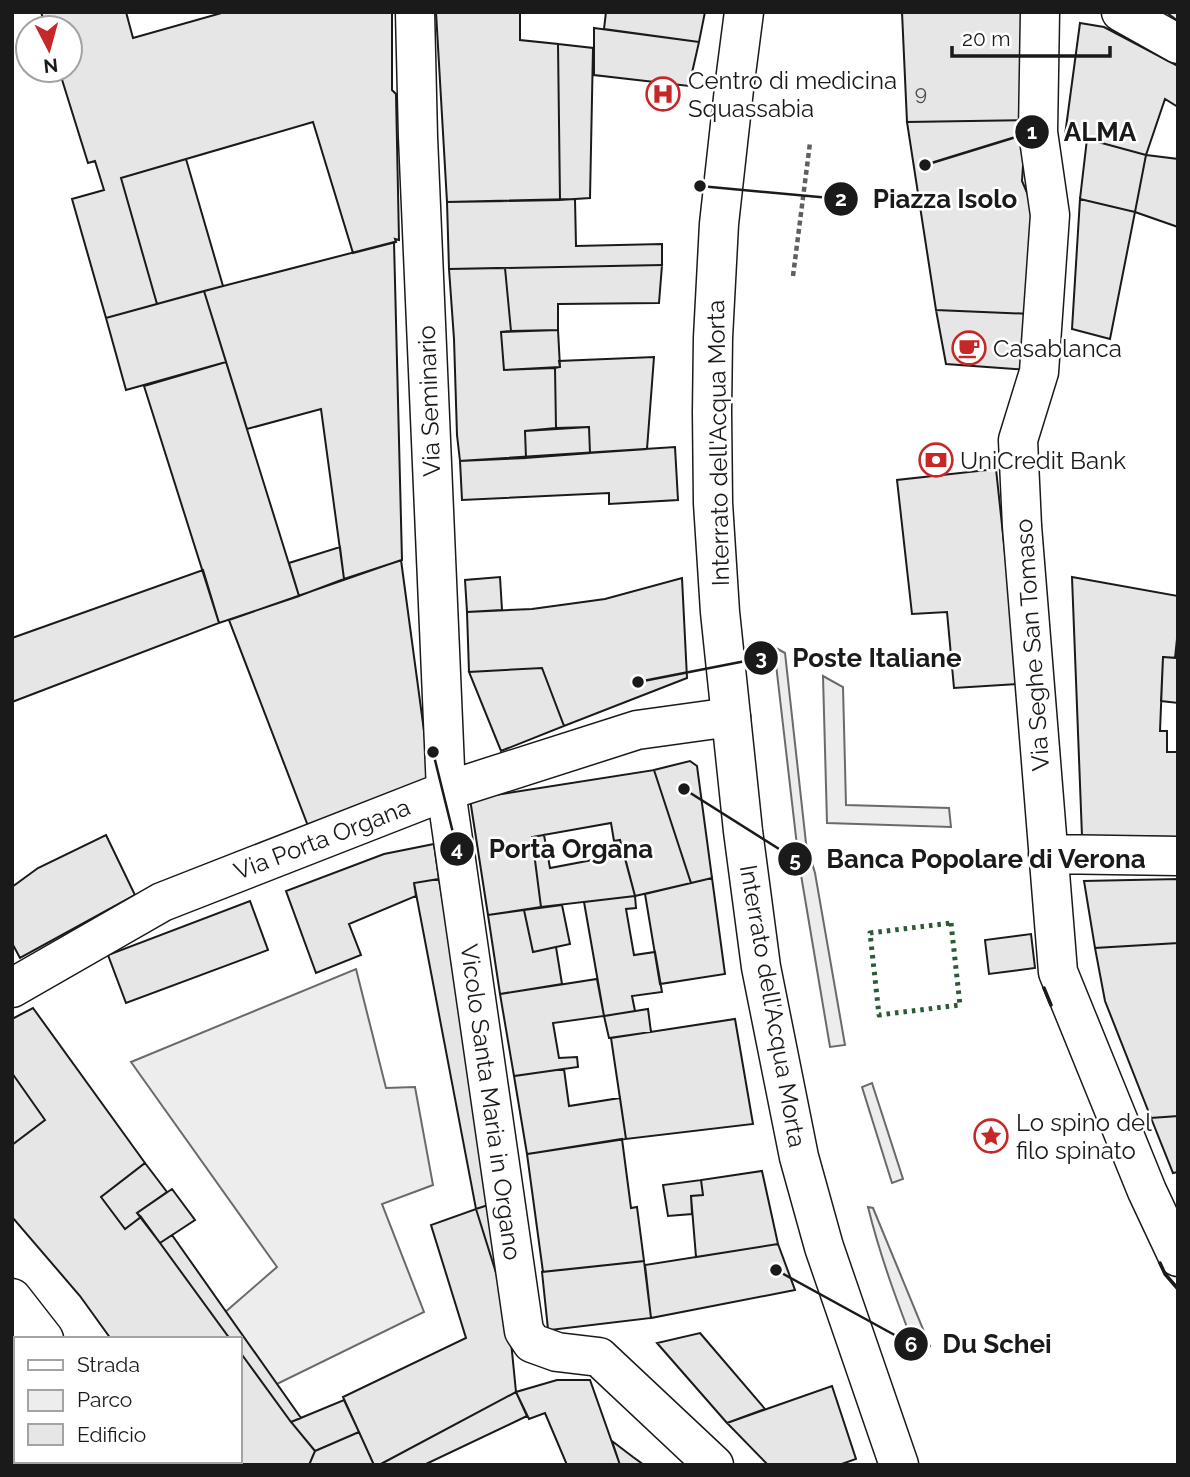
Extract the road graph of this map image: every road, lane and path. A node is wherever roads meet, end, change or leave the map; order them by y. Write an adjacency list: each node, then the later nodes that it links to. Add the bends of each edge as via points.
1 (415, 12): 9 (street, Via Seminario)
2 (744, 12): 8 (street, Interrato dell'Acqua Morta, via 719,223 713,338 713,503)
3 (1040, 12): 10 (street, Via Seghe San Tomaso, via 1038,132 1050,215 1039,372 1018,440)
4 (1121, 12): 5 (street)
5 (1178, 44)
6 (810, 143): 7 (path)
7 (793, 276)
8 (731, 717): 9 (street, Via Porta Organa, via 637,730); 17 (street, Interrato dell'Acqua Morta, via 761,967 799,1157 824,1247)
9 (446, 791): 12 (street, Via Porta Organa, via 162,902); 16 (street, Vicolo Santa Maria in Organo, via 524,1331 533,1343 557,1352 599,1357)
10 (1048, 855): 11 (street); 13 (street, Via Seghe San Tomaso, via 1058,972)
11 (1178, 856)
12 (12, 988)
13 (1178, 1256)
14 (12, 1298): 15 (street)
15 (25, 1337)
16 (714, 1465)
17 (899, 1465)

